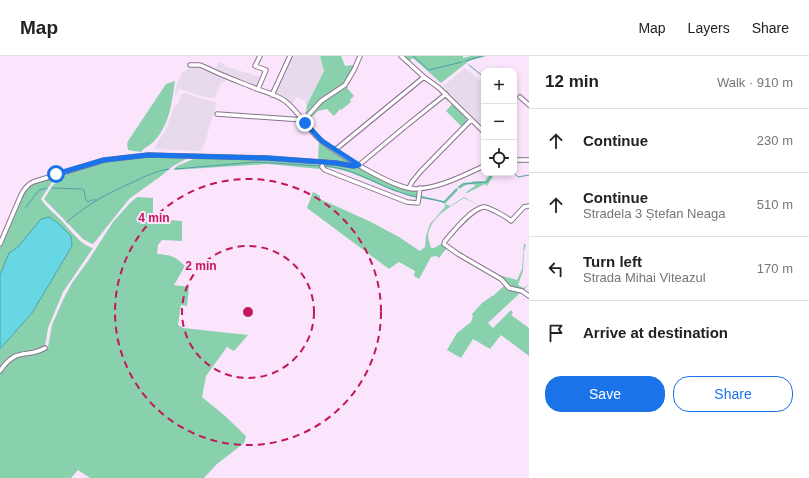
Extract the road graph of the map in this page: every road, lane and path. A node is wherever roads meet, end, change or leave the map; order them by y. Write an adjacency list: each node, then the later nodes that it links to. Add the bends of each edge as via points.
1 (260, 56): 7 (street, via 256,66 266,70)
2 (290, 56): 9 (street)
3 (360, 56): 13 (street, via 345,85 321,101)
4 (401, 56): 6 (street)
5 (190, 65): 7 (street, via 207,68)
6 (424, 77): 8 (street); 16 (street)
7 (258, 89): 9 (street)
8 (446, 94): 14 (street); 20 (street)
9 (272, 95): 13 (street, via 286,102)
10 (520, 97): 11 (street)
11 (529, 105)
12 (217, 114): 13 (street)
13 (304, 120): 16 (street, via 318,137)
14 (471, 120): 15 (street); 22 (street, via 421,171)
15 (481, 129)
16 (335, 150): 20 (street)
17 (517, 160): 18 (street)
18 (529, 160)
19 (323, 162): 20 (street); 23 (street, via 322,167 325,170 407,202 418,203); 25 (street, via 148,155 104,160 33,182 24,188)
20 (359, 165): 22 (street, via 396,185)
21 (481, 167): 23 (street, via 451,180)
22 (409, 188): 23 (street)
23 (420, 188)
24 (529, 206): 26 (street, via 524,207 511,221 487,207 482,207 462,222 444,242 448,248 501,279 509,288 522,291)
25 (0, 244)
26 (529, 296)
27 (45, 348): 28 (street, via 17,355)
28 (0, 371)

